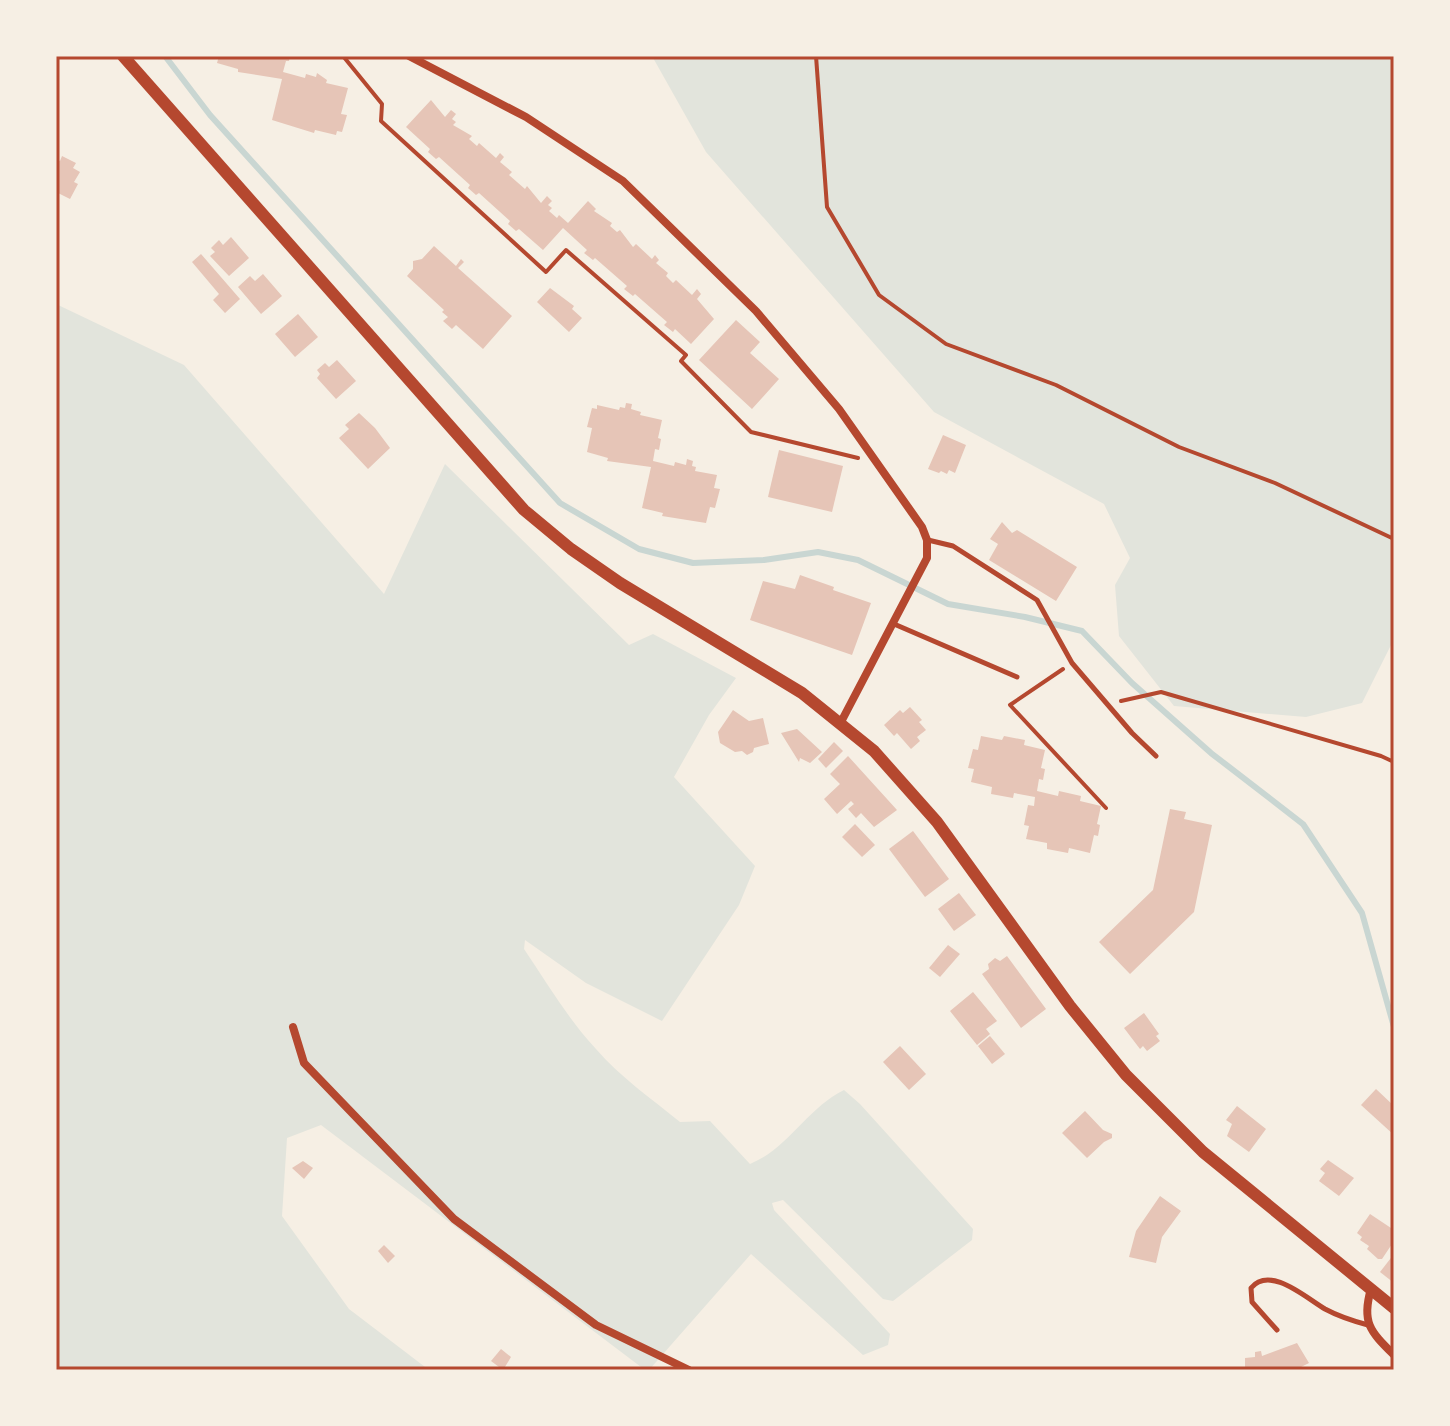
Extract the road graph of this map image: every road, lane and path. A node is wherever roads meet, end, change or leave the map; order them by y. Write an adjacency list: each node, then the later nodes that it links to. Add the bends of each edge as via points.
1 (123, 56): 12 (street, via 503,488 545,529 597,568)
2 (343, 56): 5 (path, via 382,104 381,121 546,272 566,250 686,355 681,361 751,432)
3 (409, 56): 5 (street, via 526,117 623,181 756,311 839,409)
4 (816, 56): 6 (path, via 827,207 879,295 946,344 1056,385 1179,447 1275,483)
5 (874, 462): 7 (street)
6 (1394, 539)
7 (927, 540): 8 (street, via 927,558); 9 (lane, via 953,546 1037,600)
8 (894, 624): 10 (lane); 12 (street)
9 (1072, 663): 11 (lane); 15 (path, via 1010,705)
10 (1017, 677)
11 (1107, 704): 13 (lane); 14 (path, via 1161,692)
12 (841, 722): 17 (street, via 915,794 1126,1075 1203,1152)
13 (1156, 756)
14 (1394, 762)
15 (1106, 808)
16 (293, 1027): 22 (street, via 304,1063 454,1219 596,1325)
17 (1371, 1289): 18 (street); 19 (street, via 1365,1309)
18 (1394, 1308)
19 (1368, 1325): 20 (lane, via 1326,1310 1286,1286 1256,1282 1252,1302); 21 (street)
20 (1277, 1330)
21 (1394, 1355)
22 (689, 1370)

